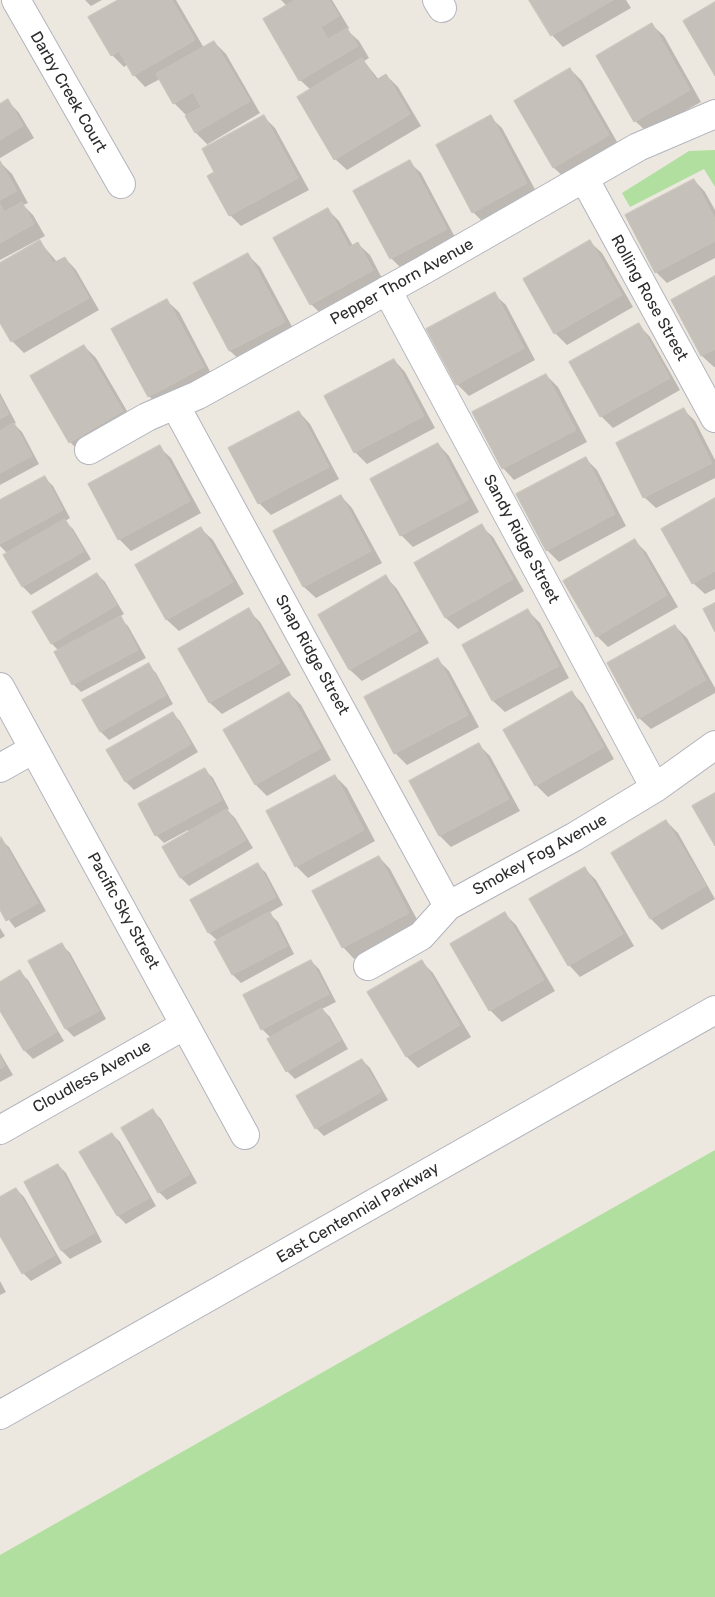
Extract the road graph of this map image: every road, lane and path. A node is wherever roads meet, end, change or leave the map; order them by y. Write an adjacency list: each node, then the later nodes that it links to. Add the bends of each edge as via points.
1 (16, 0): 4 (street, Darby Creek Court)
2 (715, 114): 3 (street, Pepper Thorn Avenue, via 638,147)
3 (584, 178): 5 (street, Pepper Thorn Avenue); 7 (street, Rolling Rose Street)
4 (121, 184)
5 (387, 290): 6 (street, Pepper Thorn Avenue); 13 (street, Sandy Ridge Street)
6 (175, 405): 8 (street, Pepper Thorn Avenue); 14 (street, Snap Ridge Street)
7 (715, 418)
8 (89, 450)
9 (0, 687): 11 (street, Pacific Sky Street)
10 (715, 744): 13 (street, Smokey Fog Avenue)
11 (34, 749): 12 (street); 17 (street, Pacific Sky Street)
12 (0, 768)
13 (655, 788): 14 (street, Smokey Fog Avenue)
14 (448, 906): 15 (street, Smokey Fog Avenue, via 421,936)
15 (368, 966)
16 (715, 1010): 20 (street, East Centennial Parkway)
17 (185, 1025): 18 (street, Cloudless Avenue); 19 (street, Pacific Sky Street)
18 (0, 1130)
19 (245, 1135)
20 (0, 1415)

